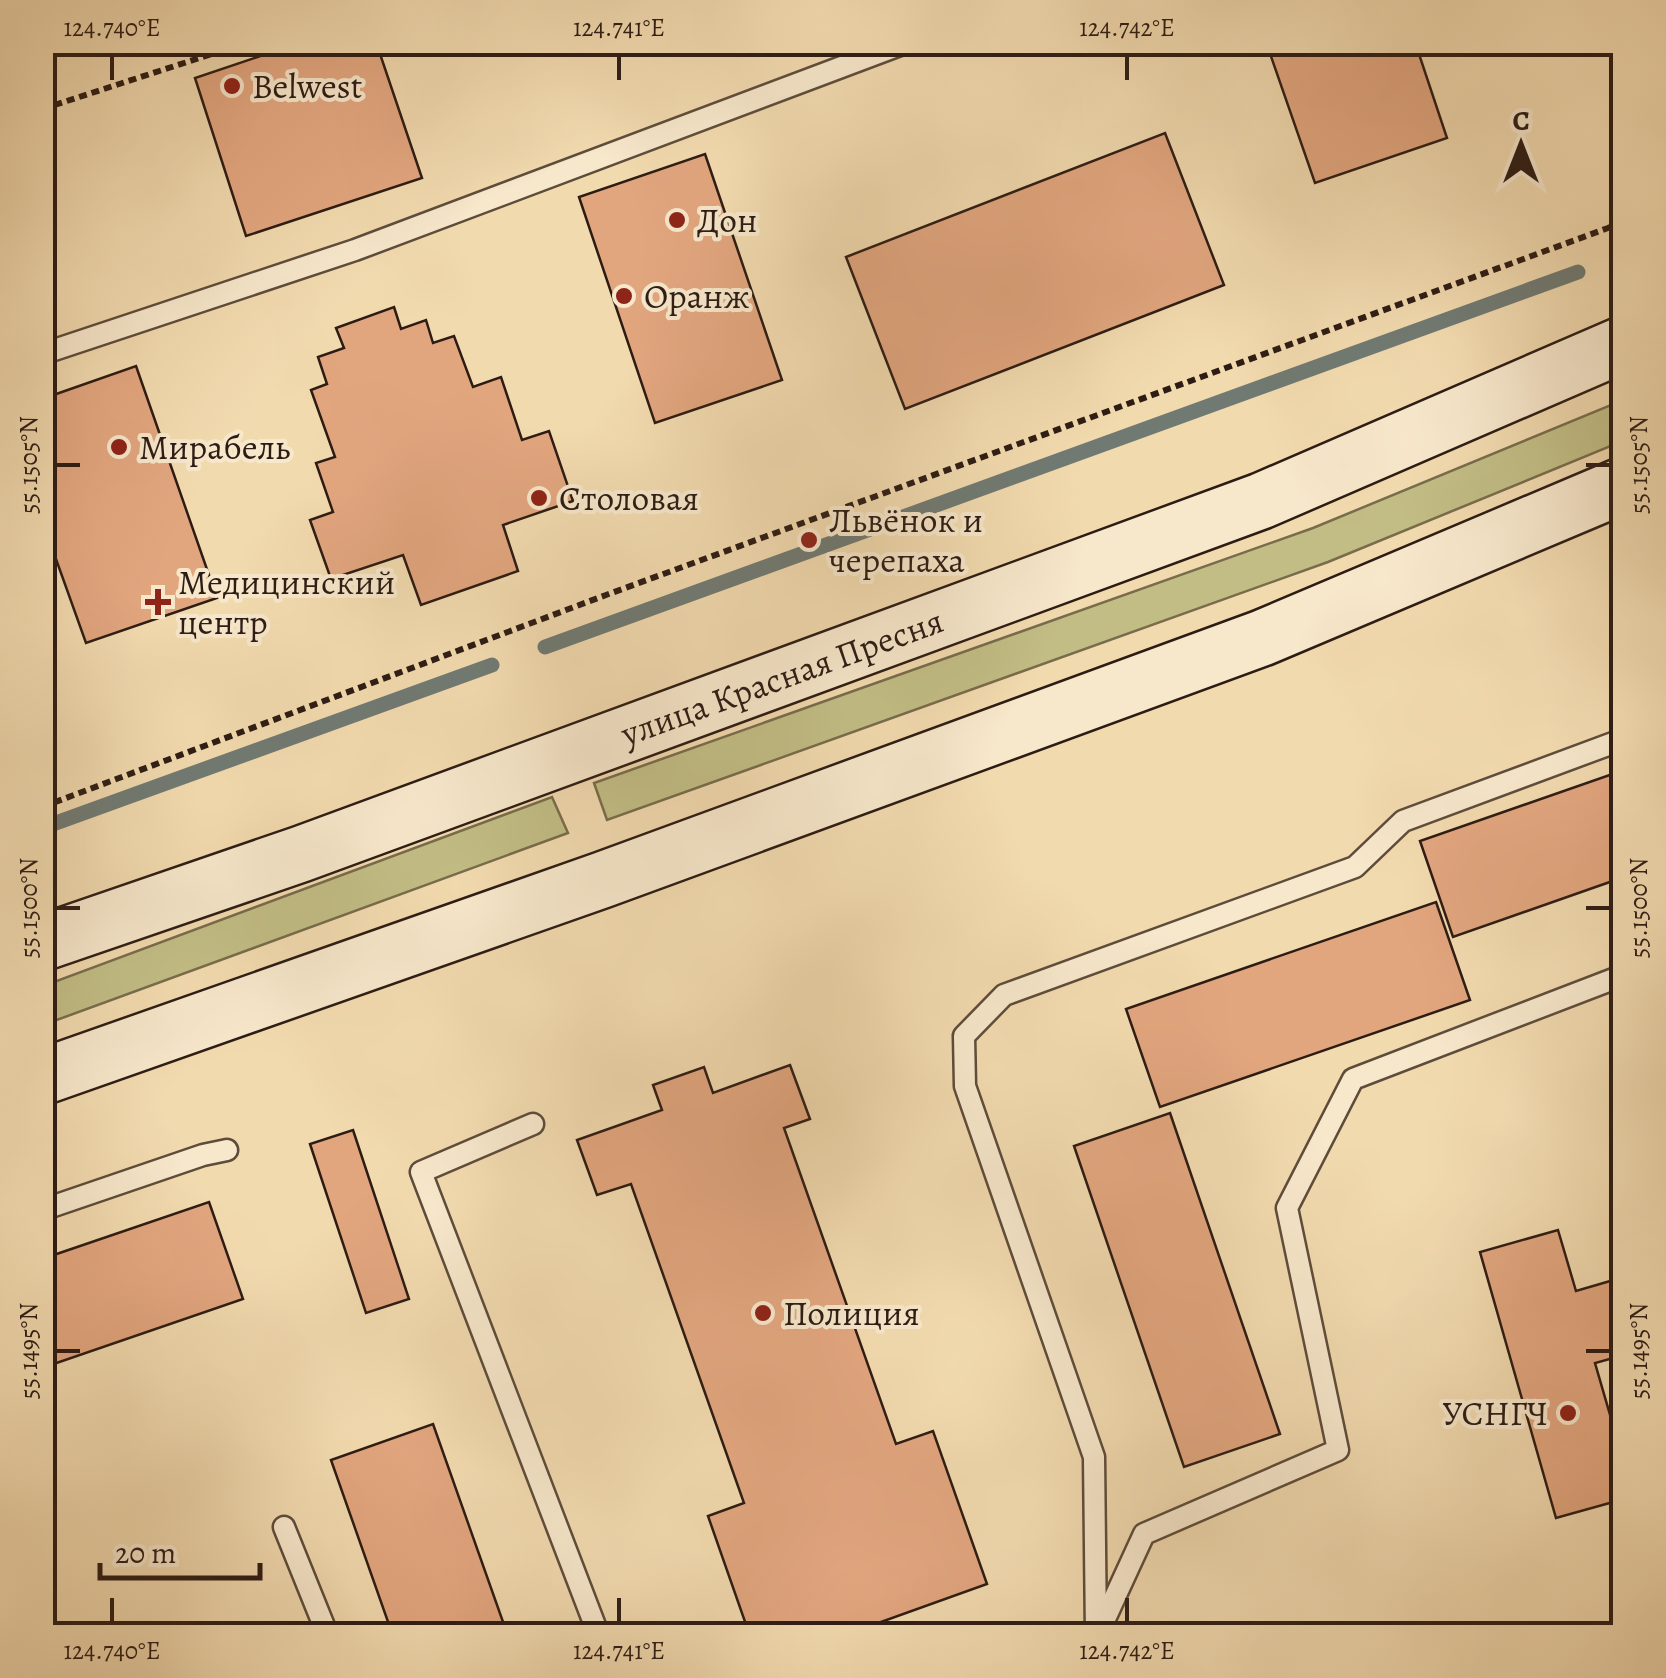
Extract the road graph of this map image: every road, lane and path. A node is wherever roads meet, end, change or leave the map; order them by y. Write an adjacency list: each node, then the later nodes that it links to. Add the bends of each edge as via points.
1 (249, 42): 3 (path)
2 (908, 42): 6 (lane, via 354,250)
3 (42, 109)
4 (1624, 219): 9 (path)
5 (1624, 344): 10 (street, улица Красная Пресня, via 1261,502)
6 (42, 354)
7 (1624, 485): 12 (street, via 1262,638)
8 (1624, 739): 19 (lane, via 1402,820 1355,868 1004,995 964,1036 964,1086 1094,1457)
9 (42, 807)
10 (42, 944)
11 (1624, 975): 19 (lane, via 1353,1079 1288,1208 1338,1450 1144,1534)
12 (42, 1078)
13 (533, 1124): 18 (lane, via 422,1172)
14 (227, 1150): 15 (lane)
15 (42, 1210)
16 (284, 1527): 17 (lane)
17 (328, 1636)
18 (599, 1636)
19 (1096, 1636)

